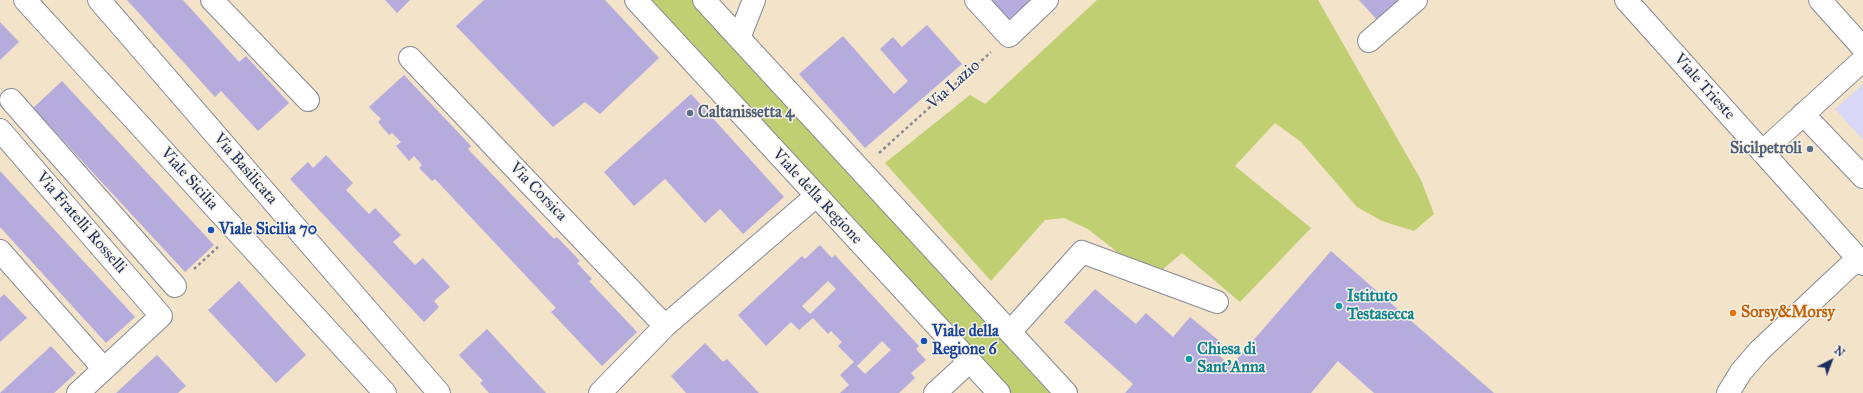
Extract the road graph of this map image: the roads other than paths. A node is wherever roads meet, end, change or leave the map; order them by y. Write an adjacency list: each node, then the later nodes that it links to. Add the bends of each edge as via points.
1 (25, 0): 33 (street, Viale Sicilia)
2 (99, 0): 34 (street, Via Basilicata)
3 (212, 0): 18 (street)
4 (636, 0): 23 (street, Viale della Regione)
5 (704, 0): 12 (street)
6 (754, 0): 12 (street)
7 (976, 0): 8 (street, via 1009,36)
8 (1046, 0)
9 (1416, 0): 13 (street)
10 (1626, 0): 21 (street, Viale Trieste)
11 (1820, 0): 14 (street)
12 (739, 38): 29 (street)
13 (1369, 41)
14 (1863, 48)
15 (410, 58): 28 (street, Via Corsica)
16 (1863, 60): 19 (street)
17 (11, 100): 26 (street)
18 (308, 100)
19 (1803, 114): 21 (street); 22 (street)
20 (0, 130): 31 (street, Via Fratelli Rosselli, via 162,316)
21 (1762, 152): 25 (street, Viale Trieste)
22 (1863, 177)
23 (816, 196): 28 (street); 30 (street, Viale della Regione)
24 (0, 251): 31 (street)
25 (1860, 261): 39 (street, via 1764,346 1741,372)
26 (175, 286)
27 (1217, 302): 29 (street, via 1082,252)
28 (665, 326): 35 (street)
29 (1010, 332): 38 (street)
30 (970, 361): 36 (street); 37 (street, Viale della Regione)
31 (104, 369): 32 (street)
32 (78, 393)
33 (385, 393)
34 (439, 393)
35 (600, 393)
36 (935, 393)
37 (999, 393)
38 (1066, 393)
39 (1728, 393)

